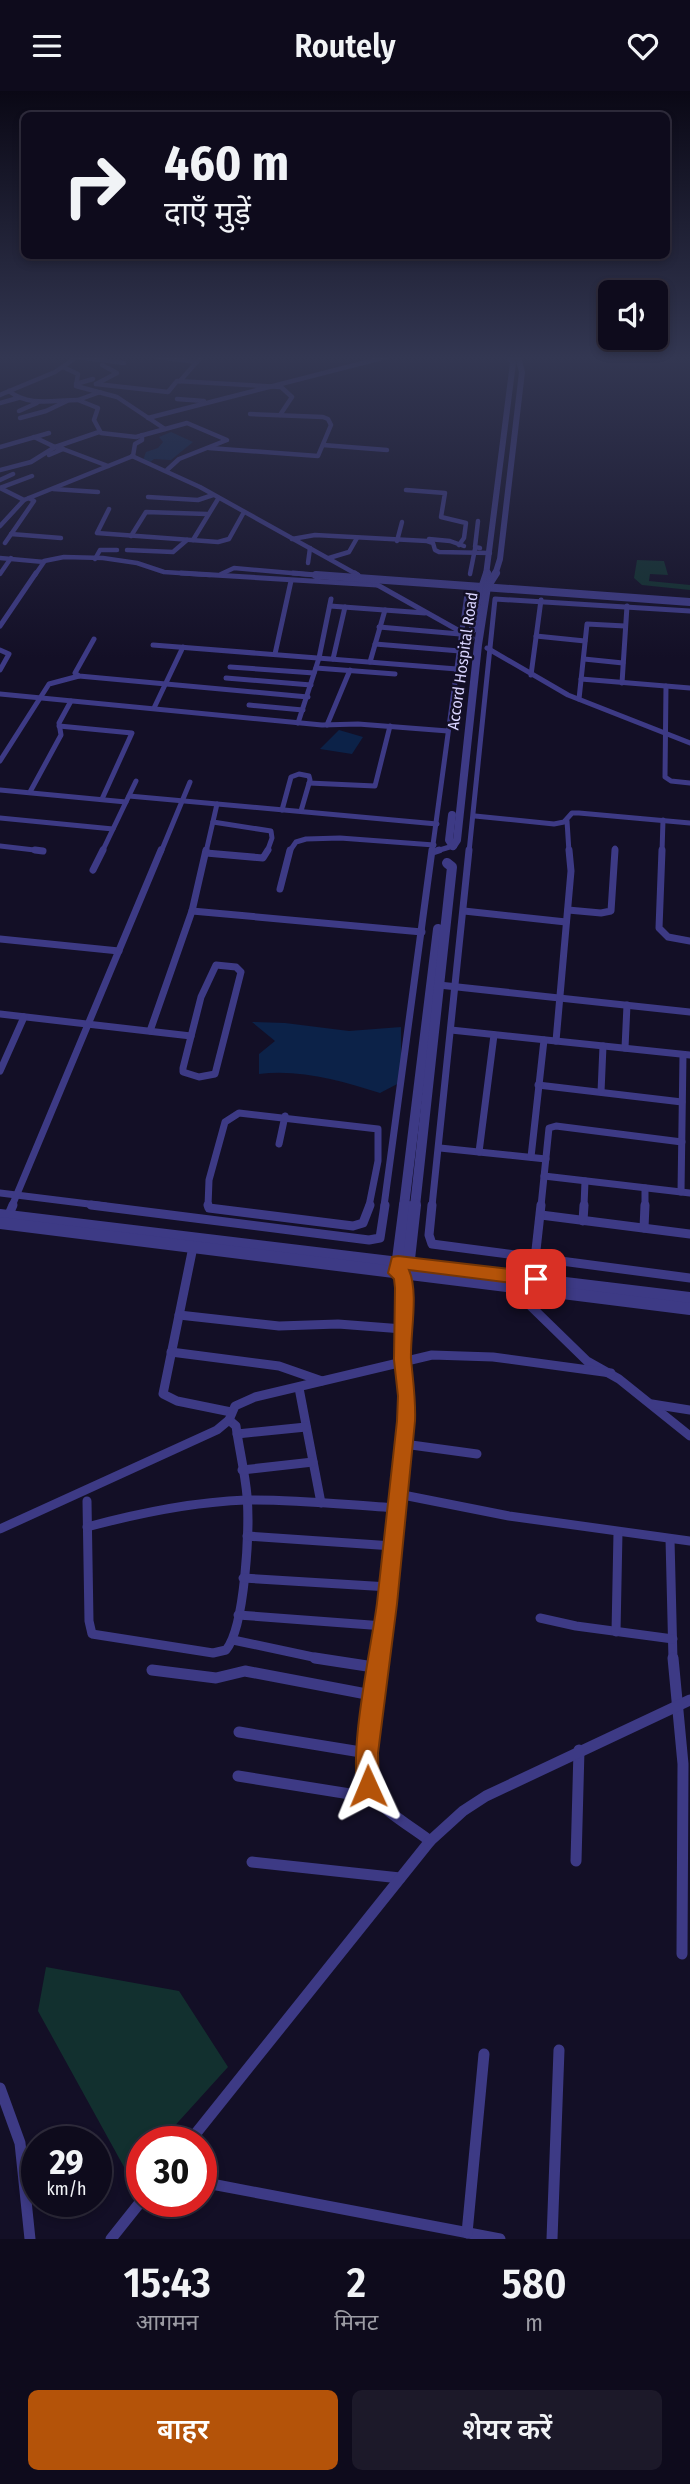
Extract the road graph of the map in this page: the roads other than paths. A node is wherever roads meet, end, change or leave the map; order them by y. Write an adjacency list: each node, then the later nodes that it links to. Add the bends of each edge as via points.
1 (37, 457): 9 (street)
2 (84, 457): 8 (street)
3 (129, 457): 8 (street)
4 (135, 457): 10 (street)
5 (183, 457): 10 (street)
6 (501, 457): 43 (street)
7 (512, 457): 58 (street, Accord Hospital Road, via 500,559)
8 (108, 466): 15 (street)
9 (0, 470)
10 (167, 470): 19 (street)
11 (13, 474): 13 (street)
12 (32, 476): 14 (street)
13 (0, 480)
14 (0, 488): 20 (street)
15 (50, 488): 17 (street); 20 (street)
16 (406, 490): 38 (street, via 446,493 441,517 466,523)
17 (98, 492)
18 (148, 496): 19 (street)
19 (216, 497): 24 (street); 25 (street)
20 (26, 499): 23 (street); 29 (street, via 35,501)
21 (109, 509): 30 (street, via 97,533)
22 (0, 510): 23 (street)
23 (13, 511): 28 (street)
24 (244, 512): 33 (street); 35 (street, via 227,541)
25 (207, 515): 30 (street, via 146,512); 35 (street)
26 (478, 521): 42 (street)
27 (402, 522): 36 (street)
28 (0, 528): 29 (street)
29 (12, 532): 31 (street); 37 (street)
30 (131, 536): 35 (street)
31 (61, 538)
32 (358, 538): 33 (street, via 308,535); 36 (street); 46 (street, via 349,552)
33 (292, 539): 39 (street)
34 (427, 539): 38 (street)
35 (190, 540): 41 (street, via 173,552)
36 (397, 541): 42 (street, via 431,542 442,554)
37 (5, 543)
38 (459, 545): 42 (street)
39 (310, 548): 46 (street); 49 (street)
40 (117, 550): 47 (street, via 100,550)
41 (127, 550)
42 (475, 550): 43 (street); 50 (street)
43 (490, 551): 58 (street)
44 (0, 558): 45 (street)
45 (11, 558): 48 (street); 51 (street)
46 (329, 558): 53 (street)
47 (94, 559): 48 (street, via 59,556); 54 (street)
48 (44, 561): 69 (street)
49 (308, 563)
50 (470, 574)
51 (0, 575)
52 (316, 575): 53 (street); 54 (street, via 234,568); 55 (street)
53 (358, 575): 58 (street)
54 (218, 576): 56 (street)
55 (368, 580): 57 (street); 58 (street)
56 (291, 581): 57 (street); 83 (street)
57 (377, 585): 68 (street)
58 (485, 585): 61 (street); 75 (street, Accord Hospital Road)
59 (467, 594): 72 (street)
60 (331, 599): 63 (street)
61 (690, 599)
62 (541, 600): 64 (street); 73 (street); 81 (street, via 496,598)
63 (330, 606): 65 (street); 84 (street)
64 (626, 606): 67 (street); 70 (street)
65 (345, 607): 66 (street); 85 (street)
66 (385, 610): 68 (street); 71 (street)
67 (690, 611)
68 (428, 614): 72 (street)
69 (0, 625)
70 (625, 626): 76 (street, via 587,624); 88 (street)
71 (379, 627): 72 (street); 77 (street)
72 (462, 633): 75 (street); 82 (street)
73 (537, 636): 76 (street); 96 (street)
74 (94, 639): 97 (street, via 75,673)
75 (475, 641): 81 (street); 147 (street, Accord Hospital Road)
76 (585, 641): 86 (street)
77 (375, 644): 82 (street); 87 (street)
78 (153, 645): 79 (street)
79 (183, 647): 83 (street); 102 (street)
80 (0, 650): 92 (street, via 9,657)
81 (490, 650): 96 (street); 138 (street)
82 (460, 651): 91 (street)
83 (275, 654): 84 (street)
84 (319, 658): 85 (street); 94 (street)
85 (333, 659): 87 (street)
86 (584, 659): 88 (street); 99 (street)
87 (370, 662): 91 (street)
88 (623, 663): 101 (street)
89 (230, 667): 90 (street)
90 (262, 669): 94 (street); 100 (street)
91 (457, 669): 120 (street)
92 (0, 670)
93 (350, 670): 94 (street); 95 (street); 117 (street)
94 (315, 671): 103 (street)
95 (395, 674)
96 (531, 675): 110 (street)
97 (79, 676): 102 (street); 109 (street, via 48,684)
98 (226, 678): 100 (street)
99 (581, 679): 101 (street); 110 (street)
100 (258, 681): 103 (street); 106 (street)
101 (622, 683): 104 (street)
102 (167, 684): 106 (street); 113 (street)
103 (311, 685): 108 (street)
104 (666, 686): 105 (street); 121 (street)
105 (690, 688)
106 (254, 693): 108 (street); 112 (street)
107 (0, 694): 109 (street)
108 (307, 697): 114 (street)
109 (38, 698): 111 (street); 124 (street)
110 (579, 699): 121 (street)
111 (71, 701): 113 (street); 118 (street)
112 (249, 705): 114 (street); 115 (street)
113 (155, 708): 115 (street)
114 (303, 710): 116 (street)
115 (244, 717): 116 (street)
116 (298, 723): 117 (street)
117 (327, 725): 119 (street)
118 (59, 726): 131 (street, via 61,735); 132 (street, via 132,733)
119 (390, 726): 120 (street); 128 (street, via 375,786)
120 (448, 731): 144 (street)
121 (666, 734): 122 (street); 129 (street, via 665,777)
122 (690, 743)
123 (0, 744): 124 (street)
124 (9, 745): 125 (street)
125 (0, 761)
126 (136, 781): 133 (street)
127 (190, 782): 134 (street)
128 (309, 783): 136 (street, via 309,776 292,775); 137 (street)
129 (690, 783)
130 (0, 790): 131 (street)
131 (30, 792): 132 (street)
132 (102, 799): 133 (street)
133 (127, 799): 134 (street); 145 (street)
134 (182, 801): 135 (street); 162 (street)
135 (218, 804): 136 (street); 141 (street)
136 (282, 810): 137 (street)
137 (301, 811): 144 (street)
138 (475, 816): 142 (street, via 554,824); 157 (street)
139 (0, 818): 145 (street)
140 (663, 820): 142 (street, via 574,813); 143 (street); 161 (street, via 659,928 668,937)
141 (214, 821): 151 (street); 151 (street, via 266,829 272,838 263,858)
142 (566, 821): 155 (street, via 571,863)
143 (690, 823)
144 (437, 824): 150 (street)
145 (113, 829): 153 (street)
146 (0, 846): 149 (street)
147 (453, 846): 150 (street)
148 (615, 848): 155 (street, via 611,911)
149 (43, 851)
150 (433, 851): 152 (street); 154 (street, via 351,839 302,840 292,847); 159 (street)
151 (206, 853): 156 (street)
152 (447, 863): 163 (street, via 452,867); 210 (street)
153 (93, 870)
154 (280, 889)
155 (568, 910): 158 (street)
156 (192, 911): 159 (street); 172 (street)
157 (464, 911): 158 (street); 164 (street)
158 (566, 922): 165 (street)
159 (422, 932): 205 (street, via 383,1234 378,1240 369,1240)
160 (0, 939): 162 (street)
161 (690, 941)
162 (120, 951): 170 (street)
163 (439, 985): 164 (street); 210 (street)
164 (455, 987): 165 (street); 171 (street)
165 (559, 998): 166 (street); 176 (street)
166 (627, 1005): 167 (street); 180 (street)
167 (690, 1012)
168 (0, 1014): 169 (street)
169 (24, 1017): 170 (street); 179 (street)
170 (88, 1025): 172 (street); 198 (street)
171 (451, 1030): 173 (street); 189 (street)
172 (149, 1031): 174 (street)
173 (494, 1034): 175 (street); 190 (street)
174 (191, 1035): 174 (street, via 183,1072 204,1077 215,1074 239,968 213,966)
175 (544, 1040): 176 (street); 183 (street)
176 (556, 1041): 177 (street)
177 (604, 1046): 180 (street); 184 (street)
178 (0, 1047): 179 (street)
179 (10, 1048): 182 (street)
180 (625, 1048): 181 (street)
181 (686, 1055): 185 (street)
182 (0, 1071)
183 (538, 1085): 184 (street); 191 (street)
184 (601, 1092): 185 (street)
185 (682, 1102): 187 (street)
186 (285, 1116): 188 (street); 199 (street, via 247,1113 228,1118 205,1202 209,1209); 201 (street, via 374,1127 381,1135 363,1223 353,1226)
187 (682, 1142): 192 (street, via 551,1127); 196 (street)
188 (279, 1144)
189 (440, 1148): 190 (street); 209 (street, via 429,1235 432,1244)
190 (479, 1152): 191 (street)
191 (531, 1157): 192 (street)
192 (546, 1159): 193 (street)
193 (544, 1176): 194 (street); 200 (street)
194 (584, 1181): 195 (street); 203 (street)
195 (645, 1188): 196 (street); 206 (street)
196 (686, 1192)
197 (0, 1193): 198 (street)
198 (17, 1195): 202 (street); 204 (street)
199 (273, 1215): 201 (street); 204 (street)
200 (541, 1215): 203 (street); 209 (street)
201 (283, 1216): 205 (street)
202 (3, 1219): 208 (street); 210 (street)
203 (583, 1221): 206 (street)
204 (270, 1227): 205 (street)
205 (280, 1228)
206 (644, 1228): 207 (street)
207 (690, 1234)
208 (193, 1247): 210 (street); 215 (street)
209 (535, 1259): 211 (street)
210 (403, 1270): 212 (street); 213 (street); 216 (street)
211 (690, 1278)
212 (511, 1287): 214 (street); 219 (street, via 569,1346)
213 (690, 1298)
214 (690, 1309)
215 (179, 1315): 216 (street, via 279,1326); 217 (street)
216 (403, 1329): 218 (street)
217 (171, 1352): 220 (street, via 279,1366); 224 (street, via 165,1397 216,1407)
218 (402, 1360): 219 (street, via 462,1354); 220 (street); 228 (street, via 407,1396)
219 (611, 1373): 222 (street)
220 (322, 1382): 221 (street)
221 (299, 1388): 224 (street, via 243,1401); 225 (street)
222 (649, 1403): 223 (street); 227 (street)
223 (690, 1410)
224 (230, 1416): 226 (street); 238 (street, via 211,1434)
225 (306, 1427): 226 (street); 230 (street)
226 (237, 1434): 231 (street)
227 (690, 1436)
228 (404, 1444): 229 (street); 232 (street)
229 (477, 1454)
230 (313, 1462): 231 (street); 235 (street)
231 (242, 1470): 233 (street)
232 (398, 1495): 236 (street); 239 (street)
233 (247, 1500): 235 (street); 237 (street, via 168,1508); 240 (street)
234 (87, 1501): 237 (street)
235 (321, 1503): 236 (street)
236 (397, 1508): 243 (street)
237 (87, 1527): 251 (street, via 92,1634 219,1653 229,1649)
238 (0, 1529)
239 (618, 1532): 241 (street); 249 (street)
240 (247, 1536): 243 (street); 244 (street)
241 (670, 1539): 242 (street); 250 (street)
242 (690, 1541)
243 (393, 1546): 245 (street)
244 (243, 1578): 245 (street); 246 (street)
245 (389, 1587): 248 (street)
246 (238, 1615): 248 (street); 251 (street)
247 (540, 1618): 249 (street)
248 (384, 1626): 252 (street)
249 (616, 1632): 250 (street)
250 (673, 1639): 256 (street)
251 (233, 1640): 252 (street)
252 (380, 1668): 254 (street)
253 (152, 1670): 254 (street, via 216,1678 245,1671)
254 (376, 1696): 259 (street)
255 (690, 1700): 256 (street)
256 (676, 1705): 258 (street); 266 (street, via 682,1764)
257 (239, 1732): 259 (street)
258 (579, 1750): 262 (street, via 486,1796); 263 (street)
259 (367, 1753): 261 (street, via 366,1778)
260 (238, 1776): 261 (street)
261 (375, 1798): 262 (street)
262 (430, 1841): 265 (street)
263 (576, 1861)
264 (251, 1862): 265 (street)
265 (400, 1878): 270 (street)
266 (682, 1954)
267 (559, 2050): 277 (street)
268 (484, 2054): 273 (street)
269 (0, 2088): 274 (street, via 22,2148)
270 (202, 2126)
271 (217, 2185): 273 (street)
272 (128, 2217): 275 (street)
273 (467, 2233): 276 (street)
274 (30, 2239)
275 (111, 2239)
276 (500, 2239)
277 (552, 2239)

